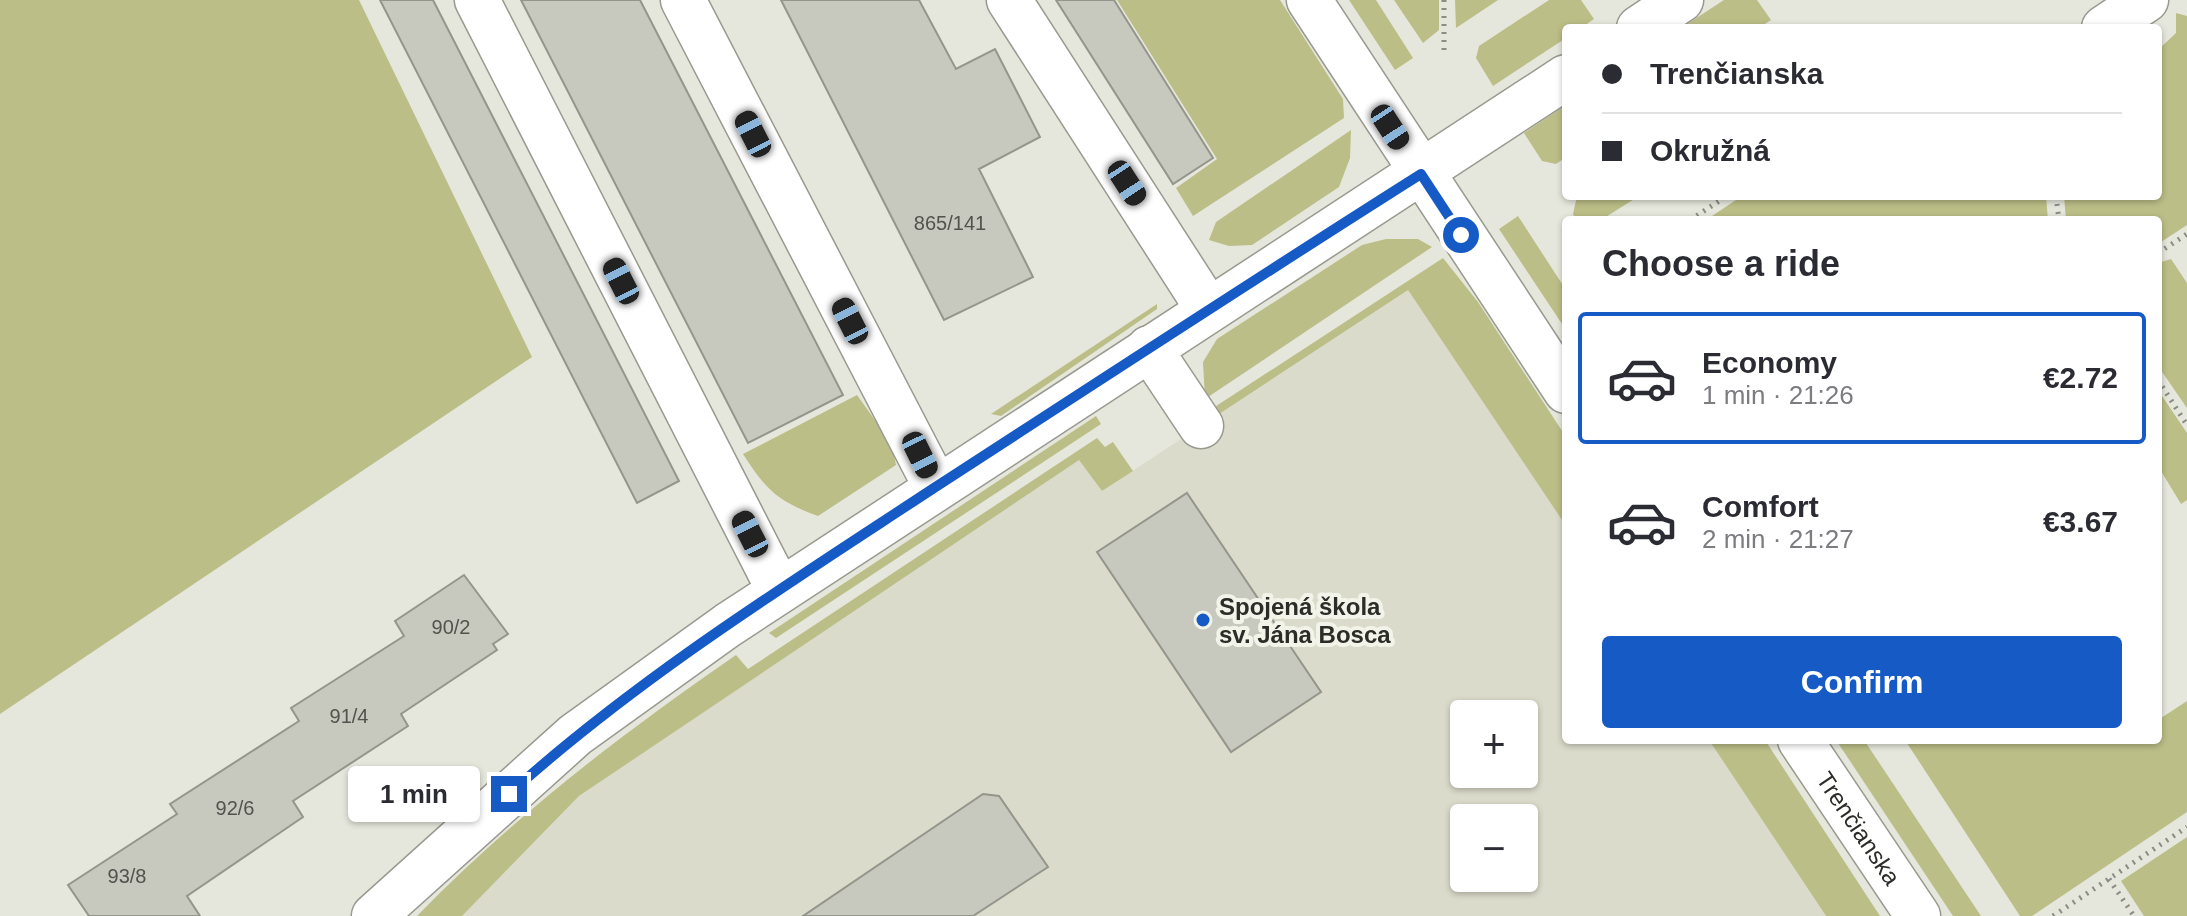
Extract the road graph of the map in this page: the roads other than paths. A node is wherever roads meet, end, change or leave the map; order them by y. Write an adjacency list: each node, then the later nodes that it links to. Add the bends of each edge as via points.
1 (477, 0): 16 (street)
2 (683, 0): 15 (street)
3 (1009, 0): 11 (street)
4 (1309, 0): 10 (street)
5 (1681, 0): 7 (street)
6 (2146, 0): 8 (street)
7 (1645, 24)
8 (2110, 24)
9 (1562, 80): 10 (street)
10 (1421, 174): 11 (street); 13 (street)
11 (1208, 309): 12 (street)
12 (1149, 348): 14 (street); 15 (street)
13 (1562, 385)
14 (1201, 426)
15 (936, 487): 16 (street)
16 (779, 590): 18 (street, via 575,735)
17 (1803, 744): 19 (street, Trenčianska)
18 (374, 916)
19 (1918, 916)

